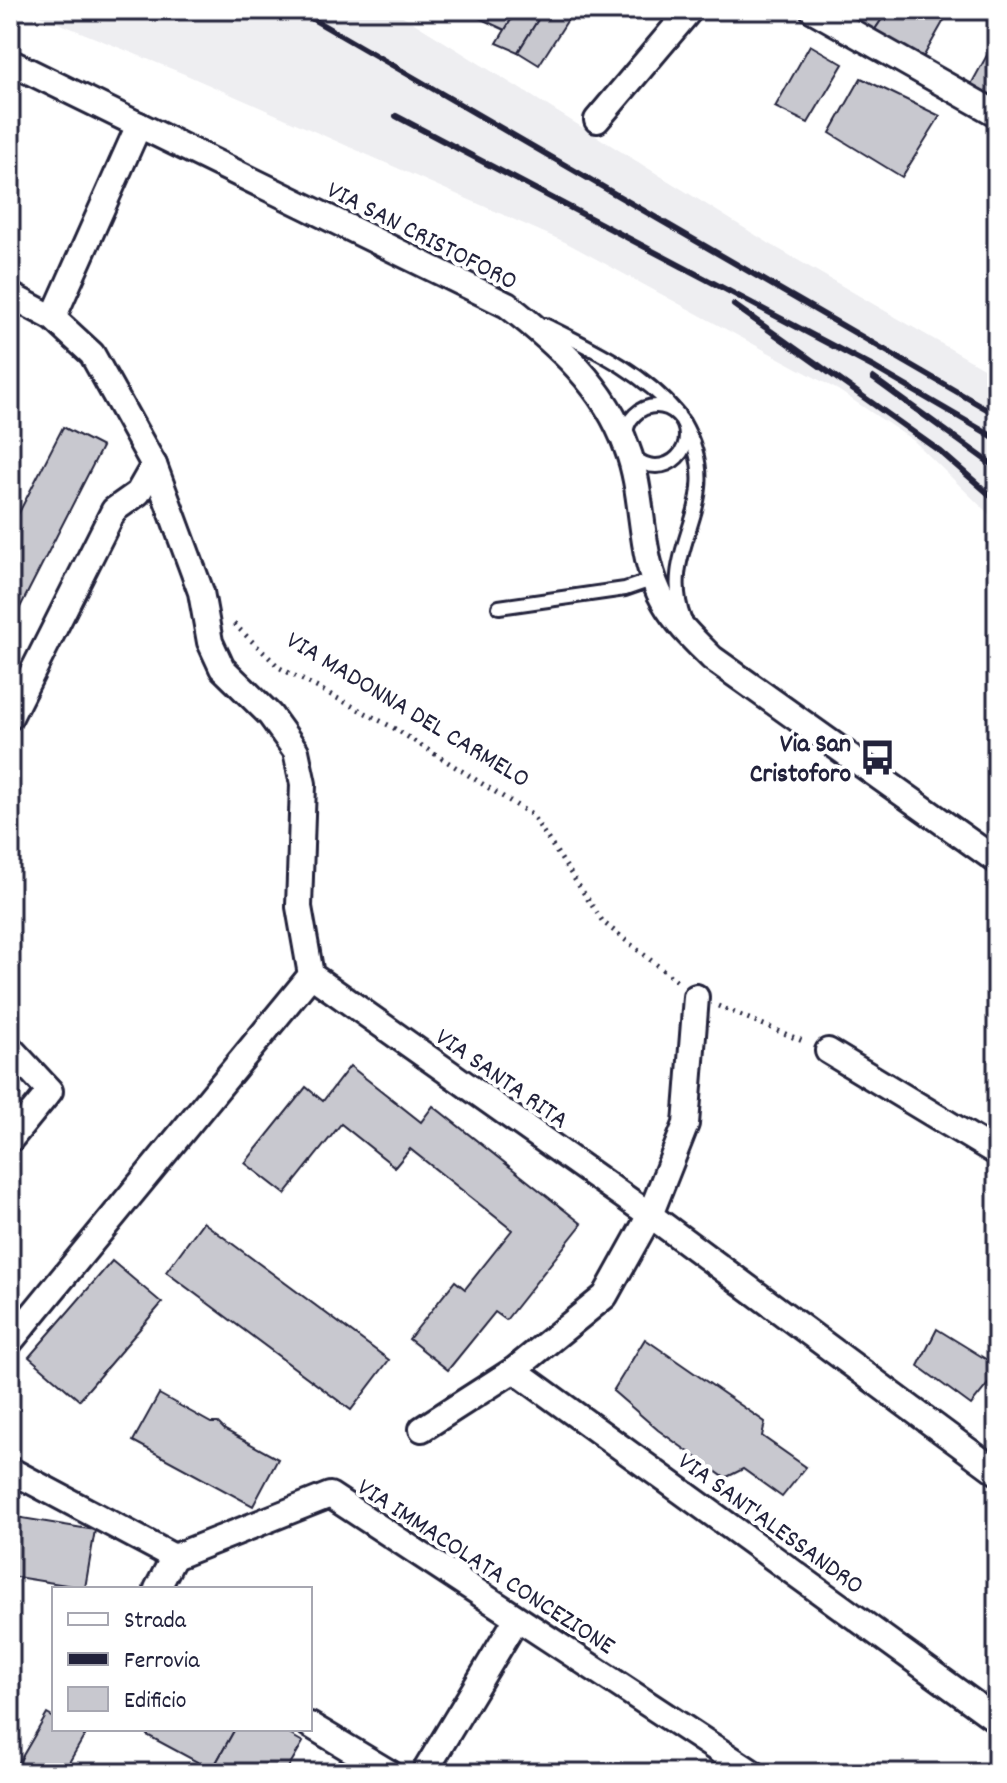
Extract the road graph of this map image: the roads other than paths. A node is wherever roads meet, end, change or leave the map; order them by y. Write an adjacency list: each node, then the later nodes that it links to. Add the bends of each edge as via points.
1 (690, 10): 5 (street)
2 (813, 10): 4 (street)
3 (10, 62): 6 (street, VIA SAN CRISTOFORO)
4 (997, 114)
5 (597, 120)
6 (139, 125): 8 (street, VIA SAN CRISTOFORO); 9 (street)
7 (10, 295): 9 (street)
8 (507, 305): 10 (lane, via 635,373); 11 (street, VIA SAN CRISTOFORO, via 588,379)
9 (53, 318): 12 (street, via 92,354)
10 (680, 418): 11 (lane, via 661,405 634,414 625,431); 11 (lane, via 686,432 681,453 665,465 644,464); 15 (lane, via 697,451 701,480 678,584 682,614)
11 (628, 450): 13 (street, VIA SAN CRISTOFORO)
12 (154, 465): 16 (street, via 138,493 114,510); 18 (street, via 201,592 210,642 222,668 270,715 296,751 303,784 299,907)
13 (654, 579): 14 (lane, via 625,589); 15 (street, VIA SAN CRISTOFORO)
14 (499, 607)
15 (694, 641): 17 (street, VIA SAN CRISTOFORO)
16 (10, 717)
17 (997, 861)
18 (311, 975): 24 (street, VIA SANTA RITA); 25 (street)
19 (696, 997): 24 (street, via 686,1124)
20 (10, 1048): 22 (street, via 50,1091)
21 (828, 1051): 23 (street)
22 (10, 1140)
23 (997, 1153)
24 (650, 1215): 26 (street, via 605,1296); 29 (street, VIA SANTA RITA)
25 (10, 1342)
26 (514, 1370): 27 (street); 33 (street, VIA SANT'ALESSANDRO)
27 (422, 1429)
28 (10, 1470): 30 (street)
29 (997, 1472)
30 (174, 1557): 31 (street); 32 (street, VIA IMMACOLATA CONCEZIONE, via 330,1495)
31 (158, 1587)
32 (516, 1620): 36 (street); 37 (street, VIA IMMACOLATA CONCEZIONE)
33 (997, 1720)
34 (312, 1726): 35 (street)
35 (390, 1773)
36 (424, 1773)
37 (753, 1773)

